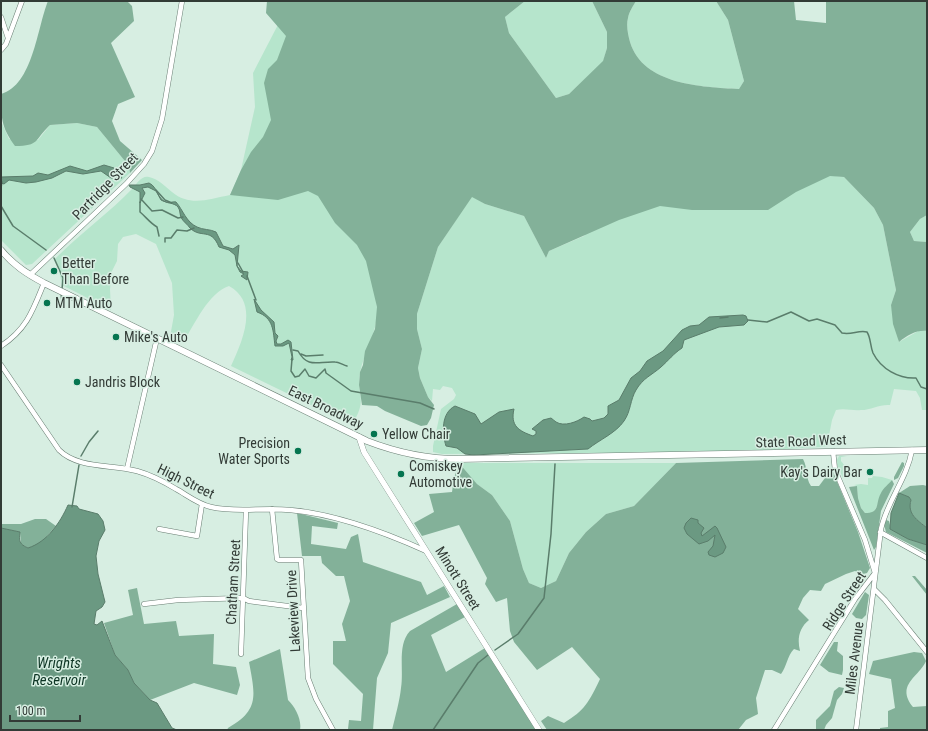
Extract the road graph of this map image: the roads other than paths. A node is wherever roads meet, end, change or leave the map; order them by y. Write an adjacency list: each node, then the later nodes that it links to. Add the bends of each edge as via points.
1 (22, 1): 4 (street)
2 (182, 1): 7 (street, Partridge Street, via 162,119 152,151 126,184)
3 (1, 17): 4 (street)
4 (8, 38): 5 (street)
5 (1, 50)
6 (1, 250): 7 (main road, East Broadway, via 9,260)
7 (30, 275): 8 (main road, East Broadway)
8 (44, 283): 9 (main road, East Broadway); 10 (street, via 27,322 14,337)
9 (157, 338): 12 (main road, East Broadway); 17 (street)
10 (1, 346)
11 (1, 365): 17 (street, High Street, via 65,455 80,462)
12 (359, 437): 16 (main road, East Broadway, via 406,454 438,459); 23 (street, Minott Street, via 364,452)
13 (912, 450): 14 (main road, State Road West); 15 (main road, State Road West); 22 (street, Miles Avenue, via 908,469 889,504)
14 (927, 450)
15 (833, 451): 16 (main road, State Road West); 25 (street, Ridge Street, via 835,470 865,540)
16 (675, 456)
17 (127, 468): 18 (street, High Street, via 159,479)
18 (202, 504): 20 (street, High Street, via 220,509); 21 (street, via 197,536)
19 (272, 509): 20 (street, High Street); 23 (street, High Street, via 333,518 387,535); 29 (street, Lakeview Drive, via 277,559 301,560)
20 (246, 510): 27 (street, Chatham Street)
21 (160, 530)
22 (880, 532): 24 (street); 25 (street, Miles Avenue)
23 (428, 552): 33 (street, Minott Street)
24 (927, 558)
25 (875, 573): 26 (street, Miles Avenue); 34 (street, Ridge Street, via 855,600)
26 (874, 589): 30 (street); 35 (street, Miles Avenue)
27 (243, 598): 28 (street); 29 (street); 31 (street, Chatham Street)
28 (144, 604)
29 (303, 608): 32 (street, Lakeview Drive, via 308,678)
30 (927, 652)
31 (241, 654)
32 (333, 730)
33 (539, 730)
34 (774, 730)
35 (856, 730)

